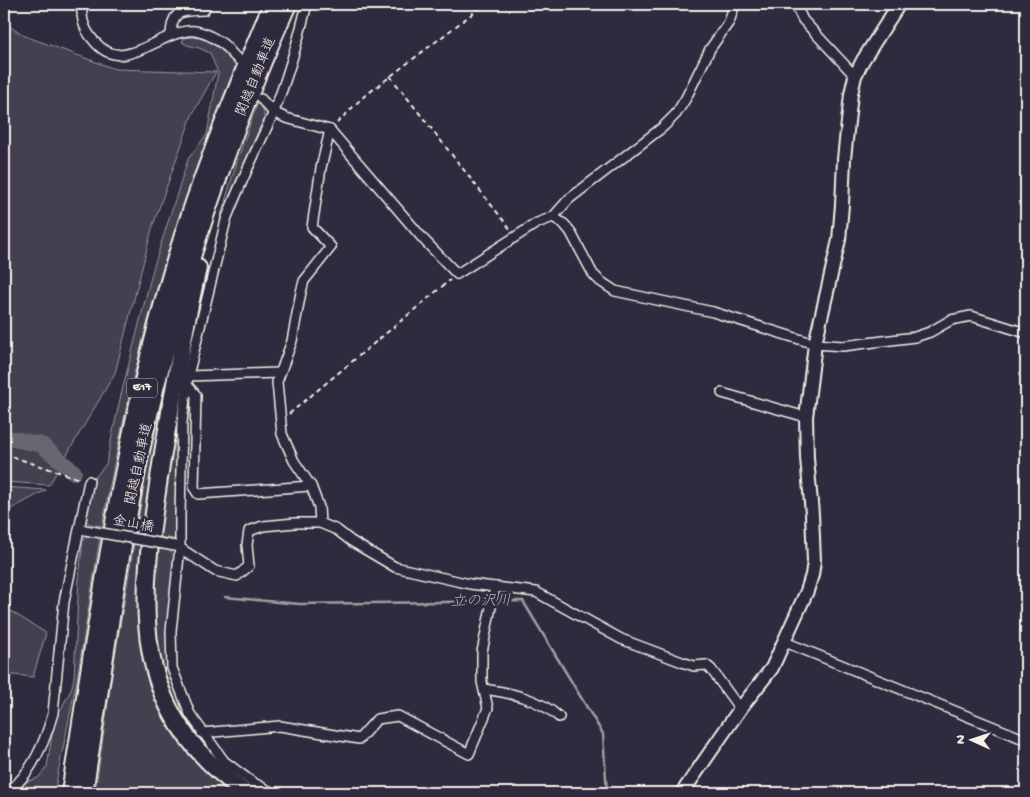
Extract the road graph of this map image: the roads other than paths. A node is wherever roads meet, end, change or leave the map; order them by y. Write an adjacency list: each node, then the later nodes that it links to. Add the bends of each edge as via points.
1 (82, 4): 9 (street, via 84,27 98,46 110,53 131,54)
2 (206, 4): 9 (street, via 204,10 182,11 176,15)
3 (272, 4): 35 (highway, 関越自動車道 / E17, via 207,166 148,361 104,578)
4 (288, 4): 14 (highway, 関越自動車道 / E17)
5 (307, 4): 13 (street, via 299,38)
6 (735, 4): 16 (street, via 729,22 710,48 676,114 664,127 569,200)
7 (795, 4): 11 (street, via 803,20)
8 (900, 4): 11 (street)
9 (171, 35): 10 (street, via 196,31 207,35 223,44)
10 (239, 60)
11 (855, 76): 18 (street, via 844,159 839,240)
12 (261, 99): 13 (street)
13 (273, 112): 15 (street); 20 (street, via 226,220)
14 (239, 119): 35 (highway, 関越自動車道 / E17, via 181,292 145,433); 37 (highway, via 211,215 183,342 158,490 146,602 152,663 175,719 199,752)
15 (330, 130): 16 (street, via 457,274 537,223); 19 (street, via 312,227 331,247 304,281 288,357)
16 (553, 218): 18 (street, via 570,231 593,274 615,291 713,312)
17 (1026, 333): 18 (street, via 971,316 951,320 915,337 843,346)
18 (815, 344): 22 (street)
19 (280, 373): 20 (street); 24 (street, via 277,382 282,434 294,461)
20 (188, 381): 24 (street, via 196,395 194,488 198,494); 27 (street, via 182,422)
21 (722, 393): 22 (street)
22 (806, 417): 29 (street, via 814,561 807,591)
23 (89, 482): 26 (street)
24 (311, 486): 25 (street, via 319,507)
25 (320, 523): 27 (street, via 263,526 249,531 249,566 237,576 215,571); 28 (street, via 395,566)
26 (82, 531): 27 (street, 金山橋, bridge); 36 (street, via 64,602 53,713 48,731 28,771)
27 (178, 547): 33 (street, via 171,631 172,668 190,714)
28 (495, 587): 30 (street, via 482,652); 31 (street, via 536,592 620,639 694,666 706,665)
29 (785, 642): 31 (street, via 772,668); 34 (street)
30 (484, 689): 32 (street, via 512,693 548,707); 33 (street, via 488,708 470,754 398,716 377,719 359,739 280,726)
31 (740, 709): 39 (street)
32 (559, 717)
33 (202, 733): 38 (street, via 224,761)
34 (1026, 740)
35 (74, 790)
36 (6, 793)
37 (246, 793)
38 (273, 793)
39 (682, 793)

